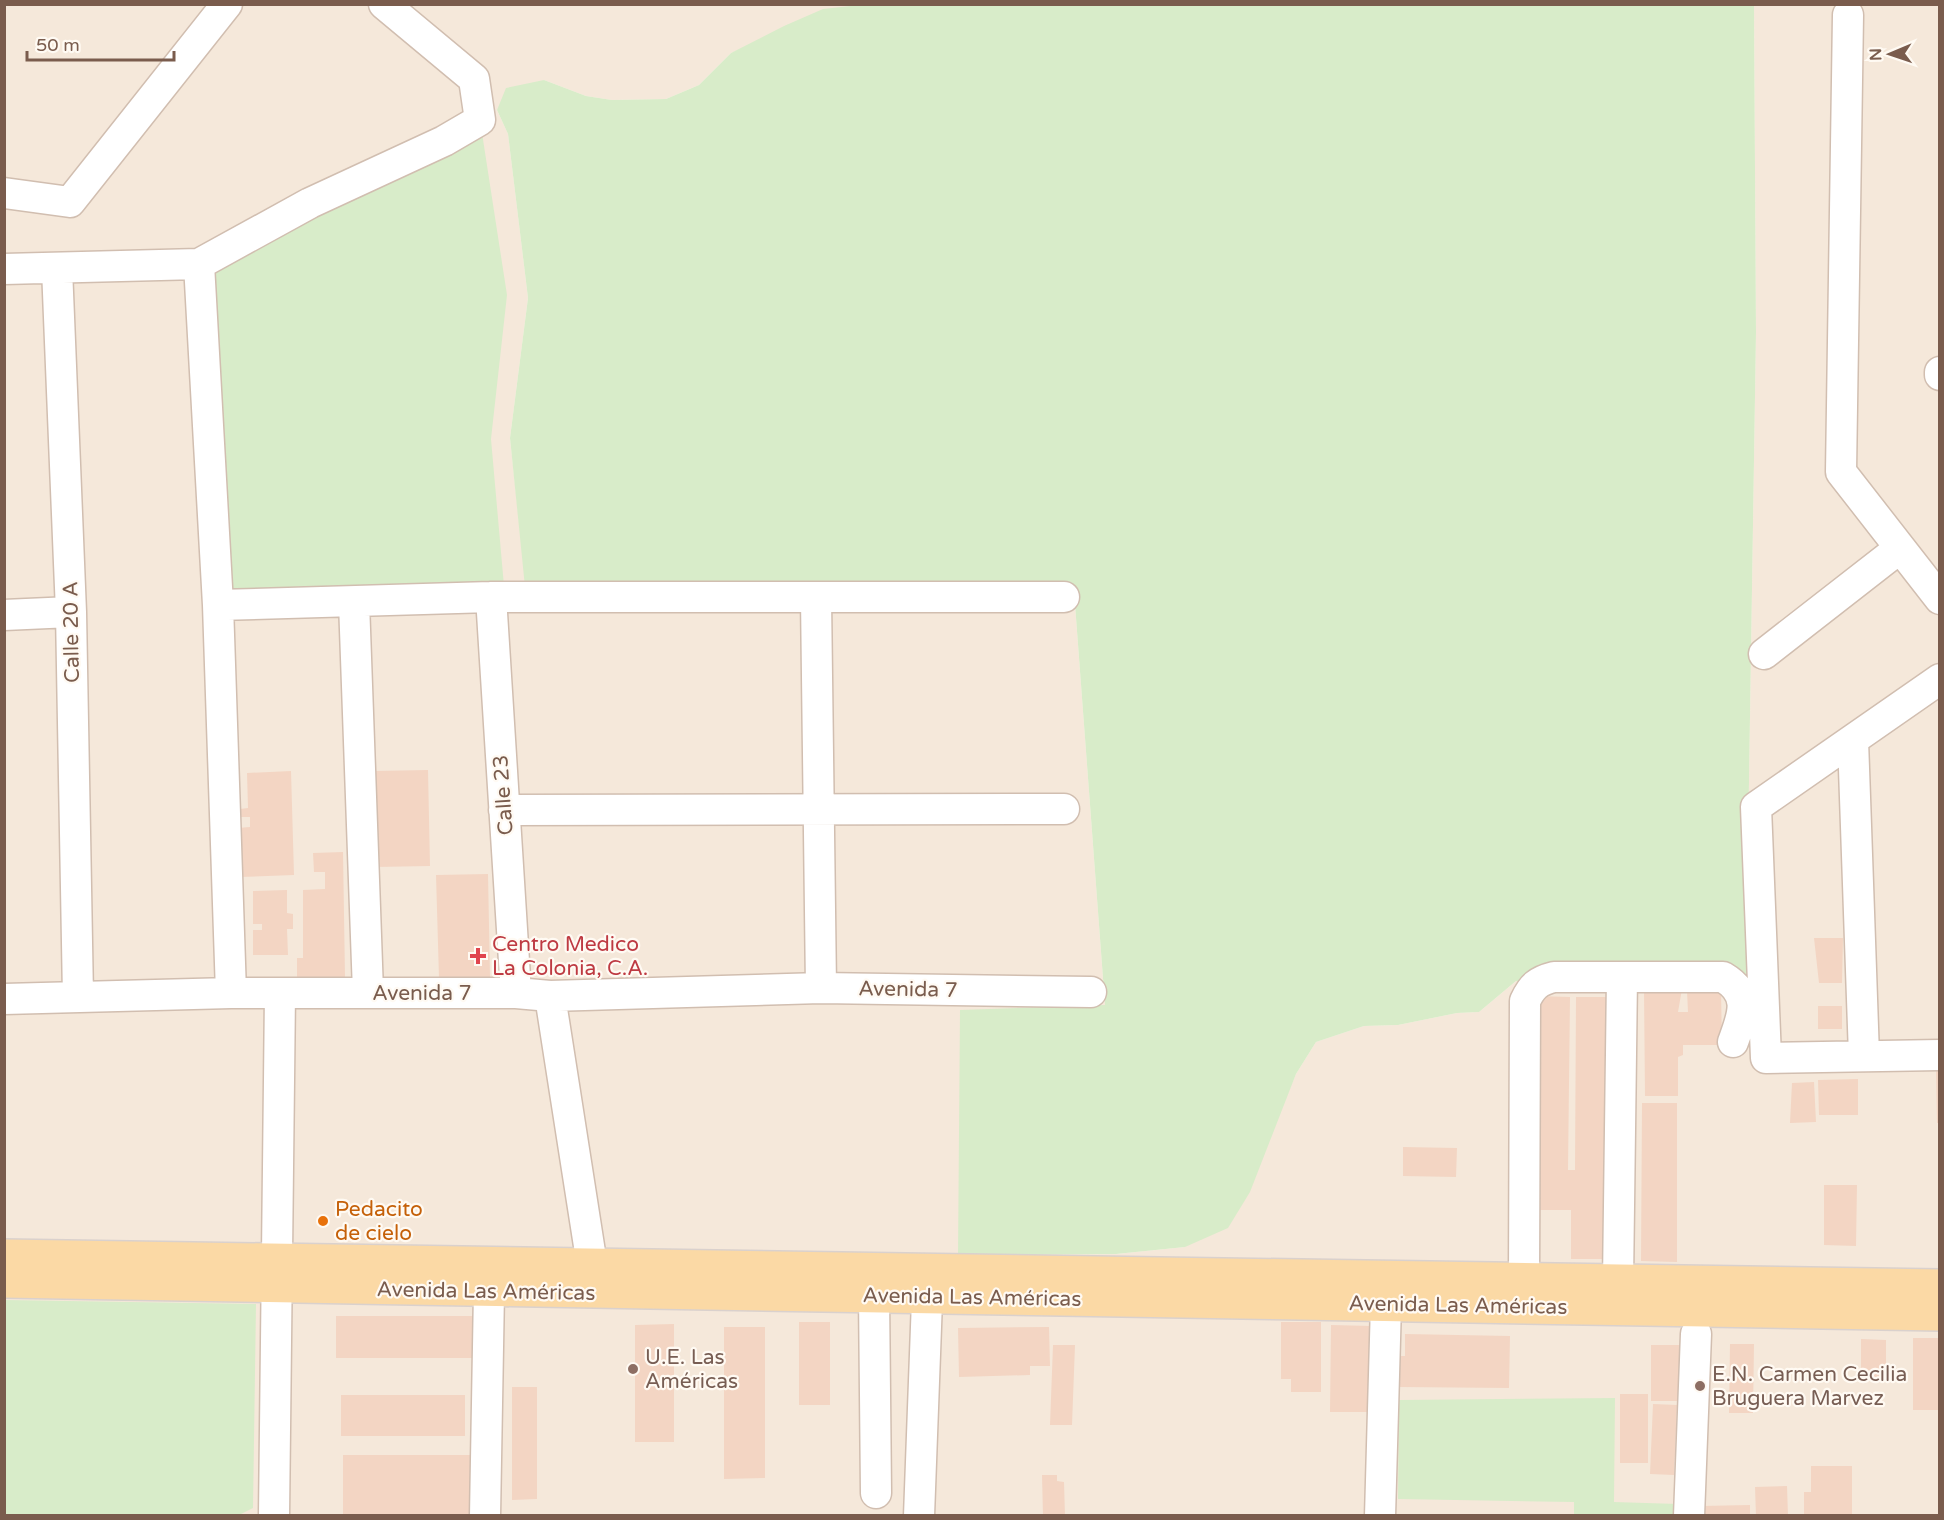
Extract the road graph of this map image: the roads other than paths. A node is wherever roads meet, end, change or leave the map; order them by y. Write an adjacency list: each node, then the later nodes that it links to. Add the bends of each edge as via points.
1 (227, 4): 4 (street, via 70,202)
2 (384, 4): 5 (street, via 474,79 480,120 444,141 310,203)
3 (1848, 15): 8 (street, via 1841,472)
4 (4, 193)
5 (199, 264): 6 (street); 14 (street)
6 (57, 268): 7 (street); 15 (street, Calle 20 A)
7 (4, 269)
8 (1900, 549): 12 (street); 17 (street)
9 (491, 597): 11 (street); 13 (street); 22 (street, Calle 23)
10 (1064, 597): 11 (street)
11 (816, 598): 20 (street)
12 (1940, 599)
13 (354, 602): 14 (street); 25 (street)
14 (218, 605): 27 (street)
15 (71, 612): 16 (street); 31 (street, Calle 20 A)
16 (4, 615)
17 (1764, 654)
18 (1940, 680): 19 (street)
19 (1853, 740): 35 (street); 35 (street, via 1756,807 1766,1058)
20 (819, 808): 21 (street); 22 (street); 24 (street)
21 (1064, 809)
22 (504, 810): 29 (street, Calle 23)
23 (1622, 977): 33 (street, via 1723,977 1737,985 1742,1017); 40 (street, via 1554,977 1539,981 1525,1001); 41 (street)
24 (821, 988): 26 (street, Avenida 7); 30 (street, Avenida 7)
25 (368, 992): 28 (street, Avenida 7); 29 (street, Avenida 7)
26 (1091, 992)
27 (231, 993): 28 (street, Avenida 7); 31 (street, Avenida 7)
28 (280, 993): 38 (street)
29 (516, 993): 30 (street, Avenida 7)
30 (550, 996): 37 (street)
31 (78, 997): 32 (street, Avenida 7)
32 (4, 999)
33 (1733, 1042)
34 (1940, 1055): 35 (street)
35 (1864, 1056)
36 (4, 1256): 38 (main road, Avenida Las Américas)
37 (592, 1265): 38 (main road, Avenida Las Américas); 42 (main road, Avenida Las Américas)
38 (279, 1274): 39 (main road, Avenida Las Américas); 44 (main road, Avenida Las Américas); 50 (street)
39 (4, 1281)
40 (1524, 1281): 41 (main road, Avenida Las Américas); 42 (main road, Avenida Las Américas)
41 (1618, 1282): 43 (main road, Avenida Las Américas)
42 (927, 1283): 45 (main road, Avenida Las Américas); 46 (main road, Avenida Las Américas); 52 (street)
43 (1940, 1286)
44 (489, 1291): 45 (main road, Avenida Las Américas); 51 (street)
45 (874, 1295): 49 (street)
46 (1386, 1304): 47 (main road, Avenida Las Américas); 53 (street)
47 (1940, 1314)
48 (1696, 1334): 54 (street)
49 (876, 1493)
50 (274, 1515)
51 (485, 1515)
52 (919, 1515)
53 (1380, 1515)
54 (1689, 1515)

